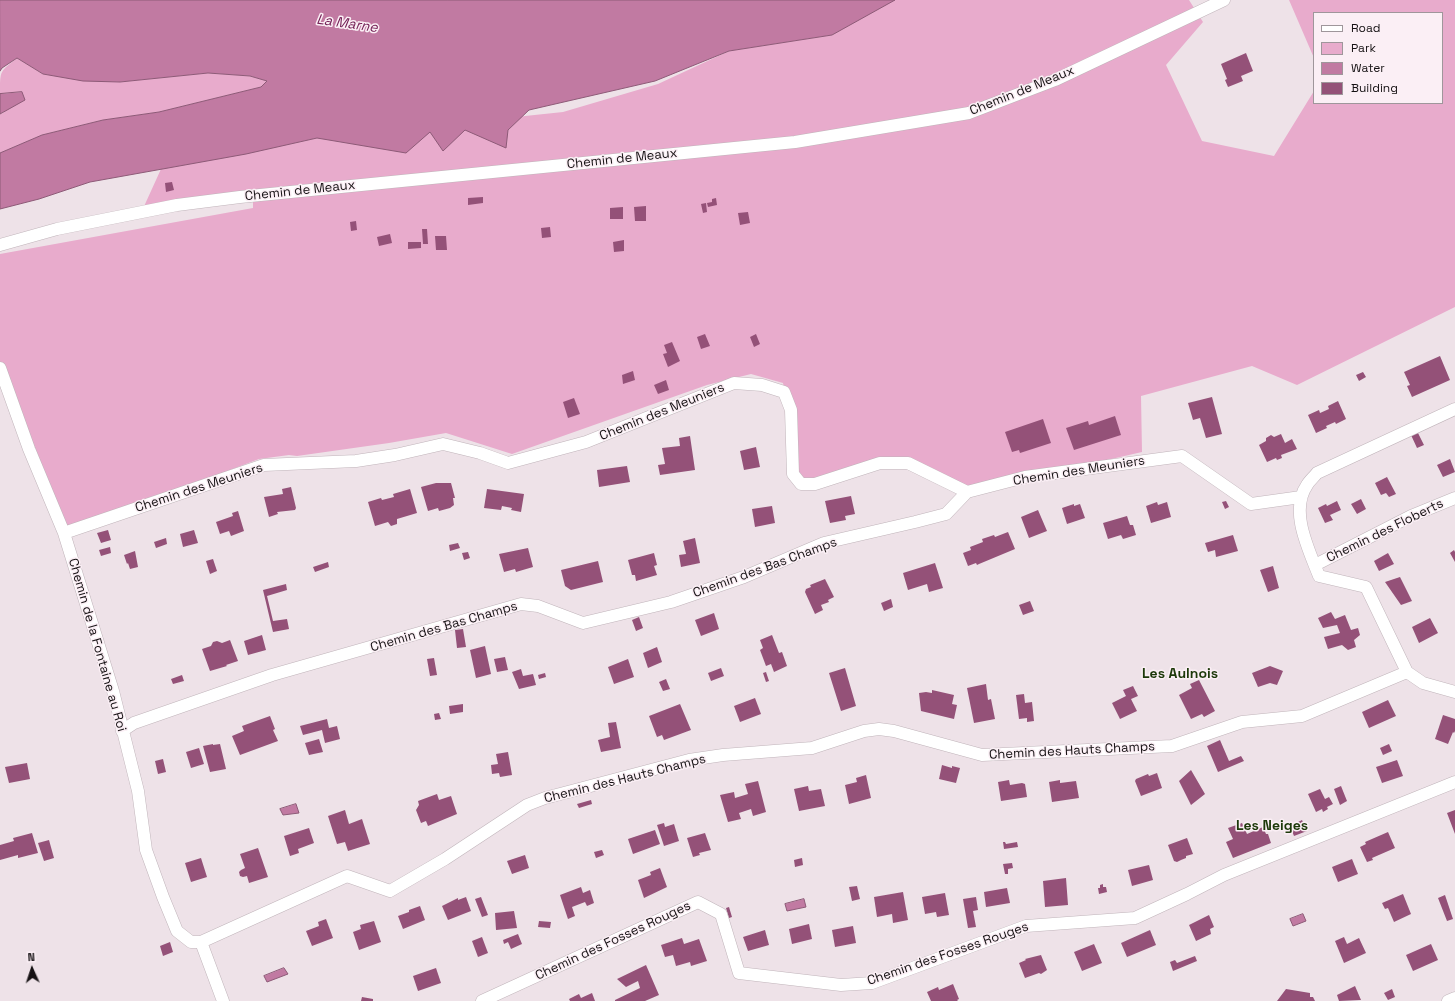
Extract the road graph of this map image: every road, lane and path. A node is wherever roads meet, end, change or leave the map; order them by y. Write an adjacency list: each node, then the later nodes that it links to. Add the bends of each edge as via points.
1 (1224, 0): 2 (street, Chemin de Meaux, via 1055,80 969,113 795,142 177,205 57,229)
2 (0, 245)
3 (0, 368): 8 (street, Chemin de la Fontaine au Roi, via 29,449)
4 (1455, 409): 6 (street, via 1317,473 1306,485)
5 (967, 492): 6 (street, Chemin des Meuniers, via 1025,477 1182,456 1251,504); 8 (street, Chemin des Meuniers, via 908,463 880,463 814,484 802,484 793,474 791,410 784,392 762,385 734,383 586,442 508,463 443,444 356,461 264,465); 12 (street, Chemin des Bas Champs, via 946,514 824,544 744,578 671,602 582,623 538,606 521,604 272,675 134,723)
6 (1301, 497): 9 (street, via 1299,514)
7 (1455, 498): 9 (street, Chemin des Floberts, via 1410,516)
8 (64, 533): 12 (street, Chemin de la Fontaine au Roi, via 113,691)
9 (1315, 565): 10 (street, via 1319,576 1366,588)
10 (1407, 672): 11 (street, via 1423,683); 14 (street, Chemin des Hauts Champs, via 1302,716 1242,722 1172,746 982,755 879,729 864,731 812,748 689,760 527,805 445,859 390,891 347,876)
11 (1455, 692)
12 (122, 731): 14 (street, Chemin de la Fontaine au Roi, via 138,791 146,850 163,897 177,931 190,942)
13 (1455, 782): 17 (street, Chemin des Fosses Rouges, via 1224,874 1135,918 1026,926 872,983 841,985 739,973 721,914 698,902)
14 (201, 942): 16 (street)
15 (1455, 998): 18 (street)
16 (224, 1001)
17 (482, 1001)
18 (1448, 1001)

